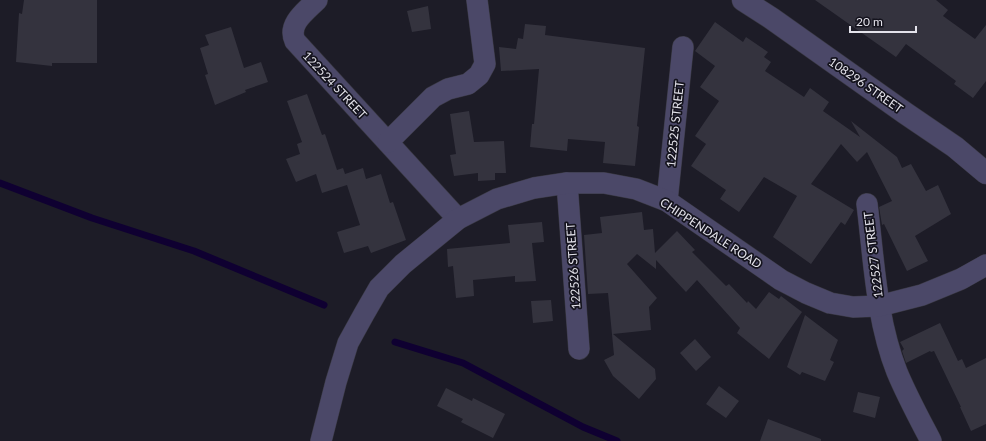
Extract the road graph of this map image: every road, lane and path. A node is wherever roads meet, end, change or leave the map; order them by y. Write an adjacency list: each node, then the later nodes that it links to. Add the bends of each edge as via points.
1 (317, 0): 5 (street, 122524 STREET, via 295,23 292,33 295,41)
2 (477, 0): 5 (street, via 485,64 479,75 468,84 448,89 433,97)
3 (743, 0): 6 (street, 108296 STREET, via 955,147)
4 (682, 47): 8 (street, 122525 STREET)
5 (388, 142): 10 (street, 122524 STREET)
6 (986, 173)
7 (567, 183): 8 (street, CHIPPENDALE ROAD, via 604,183 636,189); 10 (street, CHIPPENDALE ROAD, via 534,188 497,199); 13 (street, 122526 STREET)
8 (666, 201): 12 (street, CHIPPENDALE ROAD, via 781,280 806,293 830,303 853,307)
9 (867, 204): 12 (street, 122527 STREET)
10 (458, 219): 14 (street, CHIPPENDALE ROAD, via 403,264 380,288 348,343)
11 (986, 265): 12 (street, CHIPPENDALE ROAD, via 961,279 922,295)
12 (879, 306): 15 (street, 122527 STREET, via 897,372)
13 (579, 349)
14 (321, 441)
15 (931, 441)

